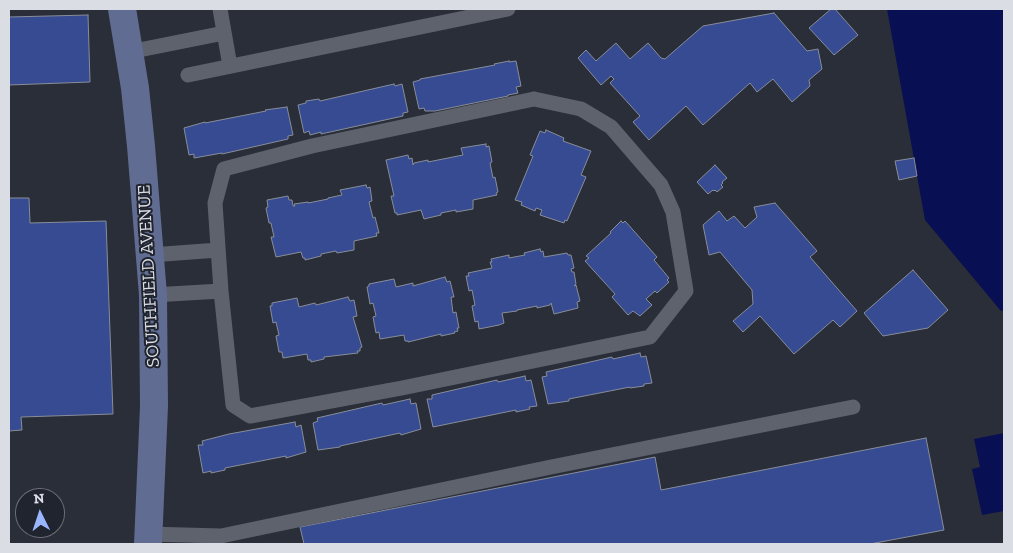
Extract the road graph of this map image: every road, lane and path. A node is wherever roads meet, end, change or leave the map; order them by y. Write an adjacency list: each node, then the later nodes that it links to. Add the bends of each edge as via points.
1 (122, 9): 5 (street, SOUTHFIELD AVENUE)
2 (220, 9): 4 (lane)
3 (508, 9): 6 (lane)
4 (224, 33): 5 (lane); 6 (lane)
5 (129, 52): 9 (street, SOUTHFIELD AVENUE)
6 (230, 66): 7 (lane)
7 (188, 75)
8 (218, 250): 9 (lane); 10 (lane); 10 (lane, via 215,203 224,169 312,146 534,99 581,110 611,127 660,185 673,212 686,291 650,338 250,416 233,405)
9 (151, 256): 11 (street, SOUTHFIELD AVENUE)
10 (221, 291): 11 (lane)
11 (153, 295): 13 (street, SOUTHFIELD AVENUE, via 154,406)
12 (853, 407): 14 (lane)
13 (148, 539): 14 (lane)
14 (222, 540)

